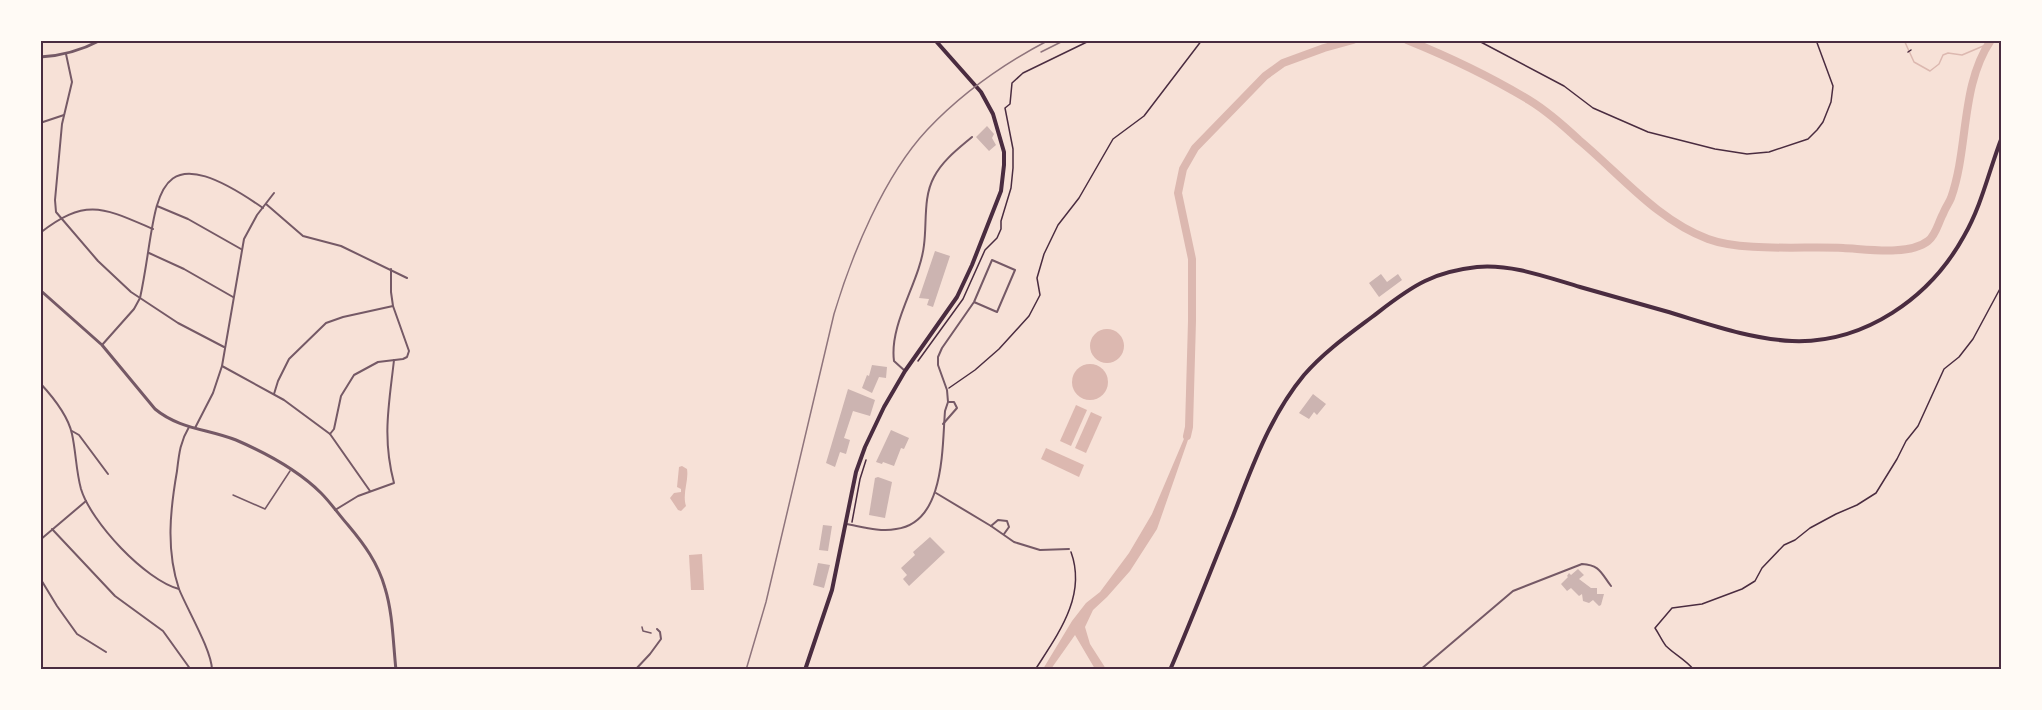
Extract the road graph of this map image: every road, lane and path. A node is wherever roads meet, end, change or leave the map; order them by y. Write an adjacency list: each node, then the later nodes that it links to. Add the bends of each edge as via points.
1 (101, 40): 7 (street)
2 (935, 40): 33 (main road, via 981,92 993,114 1004,152 1004,178 996,208 965,282)
3 (1091, 40): 33 (path, via 1023,73 1012,83 1010,104 1005,108 1013,168 1001,229 985,250 963,299)
4 (1202, 40): 37 (path, via 1144,116 1113,139 1079,198 1058,225 1044,254 1037,278 1040,296 1029,316 999,349)
5 (1477, 40): 6 (path, via 1564,86 1598,110 1648,132 1747,154 1786,147 1817,130 1831,102 1833,86)
6 (1816, 40)
7 (66, 54): 8 (street); 9 (street, via 72,82)
8 (40, 57)
9 (63, 115): 10 (street); 17 (street, via 55,200 56,212)
10 (40, 123)
11 (972, 137): 35 (street, via 946,159 932,183 922,256 895,346 894,361)
12 (2001, 137): 72 (main road, via 1974,216 1948,261 1893,314 1844,335 1811,341 1757,336 1504,267 1459,270 1407,290 1332,348 1282,405 1268,430)
13 (274, 193): 14 (street)
14 (266, 204): 16 (street); 22 (street, via 303,236 341,246)
15 (156, 206): 16 (street, via 169,179 189,172 221,182); 18 (street); 20 (street, via 189,219)
16 (262, 208): 20 (street)
17 (62, 219): 18 (street, via 79,210 103,209); 19 (street); 27 (street, via 115,278)
18 (153, 229): 21 (street)
19 (40, 233)
20 (241, 249): 26 (street)
21 (148, 253): 26 (street); 27 (street)
22 (392, 269): 23 (street); 29 (street)
23 (407, 278)
24 (2001, 285): 74 (path, via 1973,339 1944,369 1918,426 1876,493 1784,545 1755,581 1742,589 1702,604 1672,608 1655,628 1667,647)
25 (40, 290): 30 (street)
26 (233, 297): 31 (street)
27 (140, 298): 30 (street); 31 (street)
28 (975, 302): 28 (street, via 992,260 1015,270 997,312); 37 (street, via 938,357)
29 (393, 306): 32 (street, via 409,351 407,357); 38 (street, via 326,323 289,359)
30 (102, 345): 41 (street, via 155,409)
31 (224, 347): 34 (street)
32 (394, 360): 44 (street, via 378,362 354,375 341,396); 48 (street, via 387,422 387,450 394,483)
33 (914, 362): 35 (main road)
34 (222, 366): 38 (street); 42 (street)
35 (905, 371): 53 (main road, via 884,407 856,472)
36 (40, 383): 43 (street, via 62,411)
37 (947, 390): 39 (street)
38 (274, 394): 44 (street)
39 (948, 402): 40 (street); 40 (street, via 954,402 957,408)
40 (944, 424): 49 (street)
41 (189, 427): 42 (street); 61 (street, via 179,450 170,517 171,559)
42 (194, 429): 46 (street, via 233,439)
43 (71, 431): 47 (street); 51 (street)
44 (330, 434): 48 (street)
45 (866, 458): 53 (path)
46 (291, 469): 50 (lane, via 265,509); 52 (street)
47 (108, 474)
48 (370, 491): 52 (street)
49 (936, 493): 53 (street, via 912,525 894,530); 54 (street)
50 (232, 495)
51 (86, 501): 55 (street); 61 (street, via 128,555 167,585)
52 (335, 510): 68 (street, via 369,552 384,584)
53 (849, 525): 70 (main road)
54 (991, 526): 56 (street); 56 (street, via 998,520 1007,521 1009,527)
55 (52, 530): 57 (street); 66 (street, via 115,596 163,631)
56 (1004, 534): 58 (street, via 1029,548)
57 (40, 540)
58 (1070, 549): 71 (path, via 1076,578 1071,610)
59 (40, 578): 65 (street, via 77,634)
60 (1611, 586): 73 (street, via 1597,567 1582,564 1516,590)
61 (179, 589): 67 (street)
62 (642, 627): 64 (lane, via 645,633)
63 (657, 629): 69 (street, via 661,639)
64 (651, 633)
65 (106, 652)
66 (191, 669)
67 (212, 669)
68 (396, 669)
69 (636, 669)
70 (805, 669)
71 (1035, 669)
72 (1170, 669)
73 (1420, 669)
74 (1694, 669)

